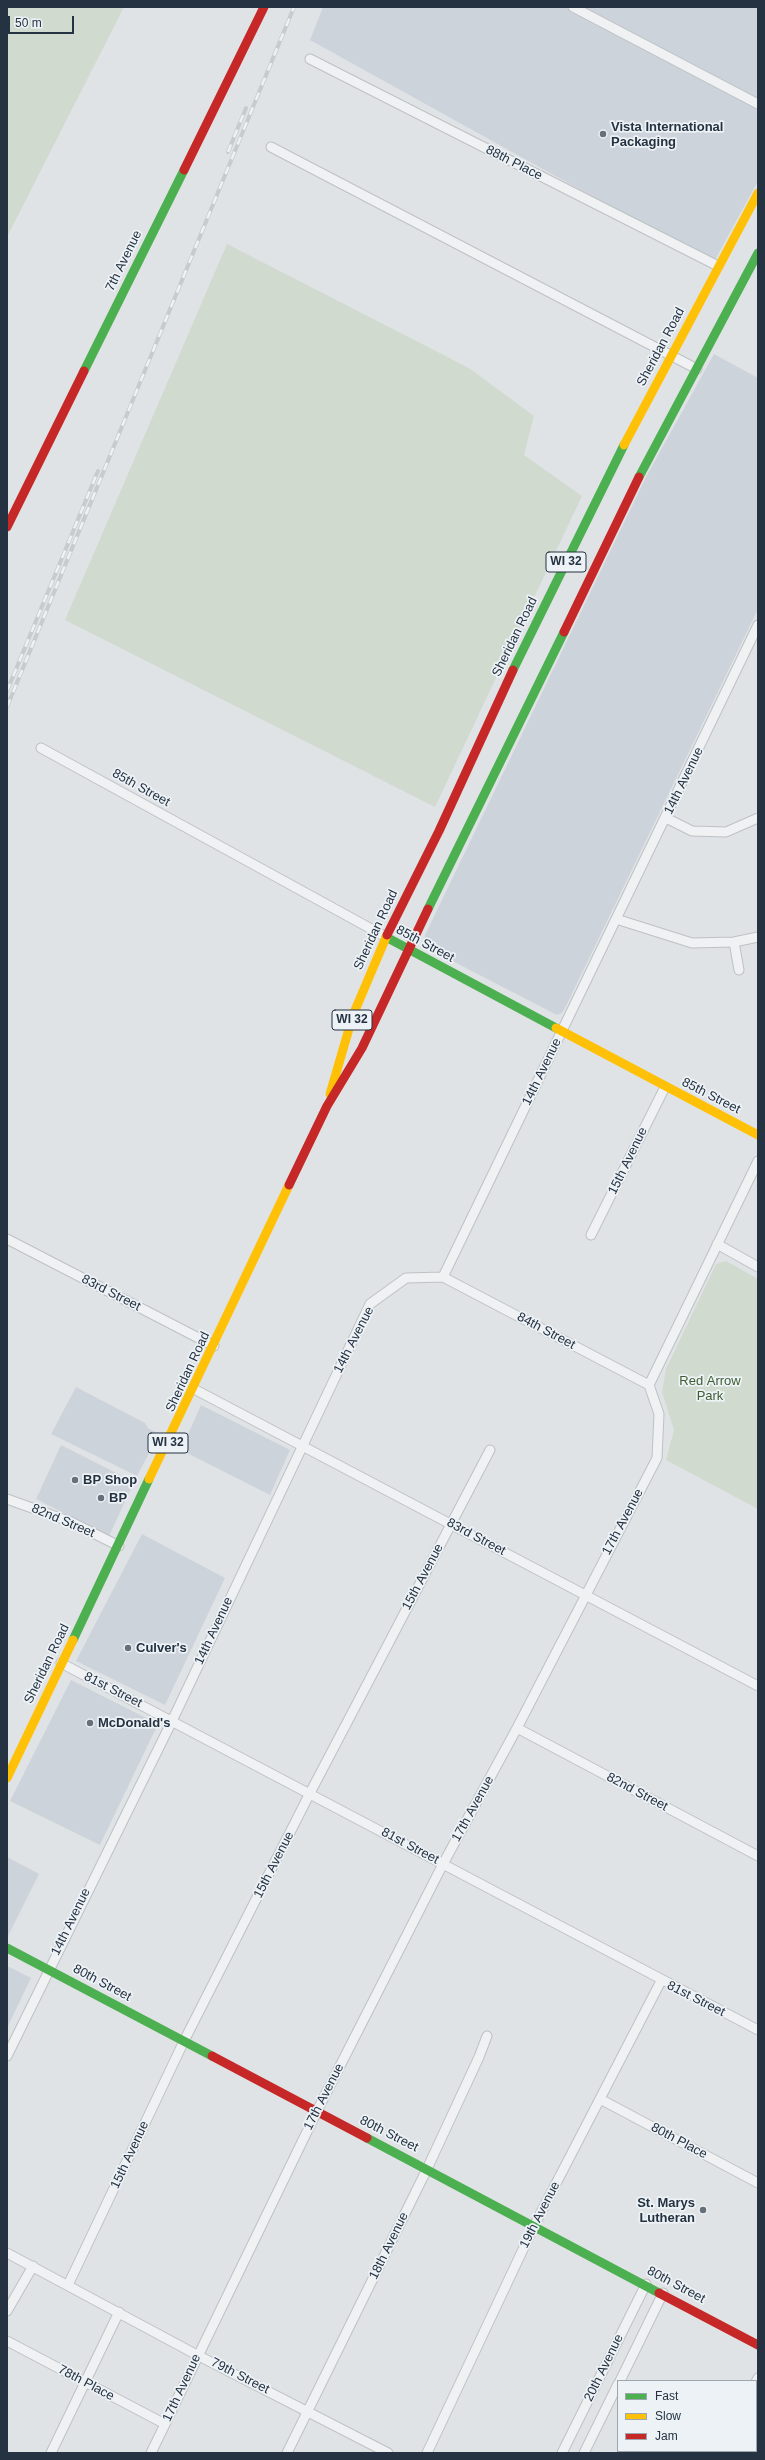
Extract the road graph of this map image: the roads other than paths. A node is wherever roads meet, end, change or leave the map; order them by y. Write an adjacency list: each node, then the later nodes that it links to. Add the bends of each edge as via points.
1 (264, 7): 11 (main road, 7th Avenue)
2 (573, 7): 4 (street)
3 (310, 59): 8 (street, 88th Place)
4 (758, 104)
5 (271, 147): 9 (street)
6 (758, 193): 8 (main road, Sheridan Road / WI 32)
7 (758, 253): 10 (main road, Sheridan Road / WI 32)
8 (718, 266): 9 (main road, Sheridan Road / WI 32)
9 (672, 355): 10 (street); 17 (main road, Sheridan Road / WI 32, via 626,439 538,617)
10 (697, 369): 20 (main road, Sheridan Road / WI 32, via 651,454)
11 (7, 527)
12 (758, 625): 14 (street, 14th Avenue)
13 (41, 748): 17 (street, 85th Street)
14 (666, 818): 15 (street, via 692,831 726,832); 16 (street, 14th Avenue)
15 (758, 818)
16 (616, 919): 19 (street, via 692,942); 22 (street, 14th Avenue)
17 (386, 937): 20 (main road, 85th Street); 24 (main road, Sheridan Road / WI 32, via 366,982 338,1059)
18 (758, 937): 19 (street)
19 (734, 942): 21 (street)
20 (408, 949): 22 (main road, 85th Street); 24 (main road, Sheridan Road / WI 32, via 362,1048)
21 (739, 970)
22 (561, 1031): 23 (main road, 85th Street); 31 (street, 14th Avenue)
23 (665, 1087): 25 (main road, 85th Street); 27 (street, 15th Avenue)
24 (327, 1106): 32 (main road, Sheridan Road / WI 32)
25 (758, 1135)
26 (758, 1161): 29 (street)
27 (591, 1235)
28 (7, 1239): 32 (street, 83rd Street)
29 (716, 1244): 30 (street); 33 (street)
30 (758, 1267)
31 (443, 1277): 33 (street, 84th Street); 35 (street, 14th Avenue, via 406,1278 370,1304)
32 (214, 1346): 34 (main road, Sheridan Road / WI 32)
33 (649, 1386): 40 (street, 17th Avenue, via 659,1414 657,1458)
34 (194, 1389): 35 (street, 83rd Street); 39 (main road, Sheridan Road / WI 32)
35 (302, 1446): 38 (street, 83rd Street); 43 (street, 14th Avenue)
36 (490, 1450): 38 (street, 15th Avenue)
37 (7, 1499): 39 (street, 82nd Street, via 71,1522)
38 (451, 1524): 40 (street, 83rd Street); 46 (street, 15th Avenue)
39 (119, 1546): 41 (main road, Sheridan Road / WI 32)
40 (584, 1594): 42 (street, 83rd Street); 44 (street, 17th Avenue)
41 (61, 1664): 43 (street, 81st Street); 45 (main road, Sheridan Road / WI 32)
42 (758, 1686)
43 (172, 1720): 46 (street, 81st Street); 50 (street, 14th Avenue)
44 (517, 1728): 47 (street, 82nd Street); 48 (street, 17th Avenue)
45 (7, 1778)
46 (310, 1793): 48 (street, 81st Street); 54 (street, 15th Avenue)
47 (758, 1856)
48 (443, 1864): 51 (street, 81st Street); 57 (street, 17th Avenue)
49 (7, 1948): 50 (main road, 80th Street)
50 (48, 1969): 54 (main road, 80th Street); 55 (street, 14th Avenue)
51 (661, 1981): 52 (street, 81st Street); 56 (street, 19th Avenue)
52 (758, 2030)
53 (487, 2036): 58 (street, 18th Avenue)
54 (184, 2041): 57 (main road, 80th Street); 64 (street, 15th Avenue)
55 (7, 2056)
56 (600, 2099): 59 (street, 80th Place); 60 (street, 19th Avenue)
57 (317, 2112): 58 (main road, 80th Street); 70 (street, 17th Avenue)
58 (427, 2169): 60 (main road, 80th Street); 74 (street, 18th Avenue)
59 (758, 2182)
60 (534, 2226): 63 (main road, 80th Street); 80 (street, 19th Avenue)
61 (7, 2253): 62 (street, 79th Street)
62 (33, 2266): 64 (street, 79th Street); 66 (street)
63 (646, 2284): 65 (main road, 80th Street); 81 (street, 20th Avenue)
64 (68, 2285): 67 (street, 79th Street)
65 (663, 2293): 69 (main road, 80th Street); 71 (street, 20th Avenue)
66 (7, 2311)
67 (119, 2312): 70 (street, 79th Street); 72 (street)
68 (7, 2341): 72 (street, 78th Place)
69 (758, 2344)
70 (197, 2355): 74 (street, 79th Street); 75 (street, 17th Avenue)
71 (620, 2380)
72 (85, 2382): 75 (street, 78th Place); 76 (street)
73 (617, 2386): 82 (street, 20th Avenue)
74 (308, 2411): 78 (street, 18th Avenue); 79 (street, 79th Street)
75 (165, 2424): 77 (street, 17th Avenue)
76 (51, 2453)
77 (151, 2453)
78 (287, 2453)
79 (388, 2453)
80 (426, 2453)
81 (562, 2453)
82 (584, 2453)

